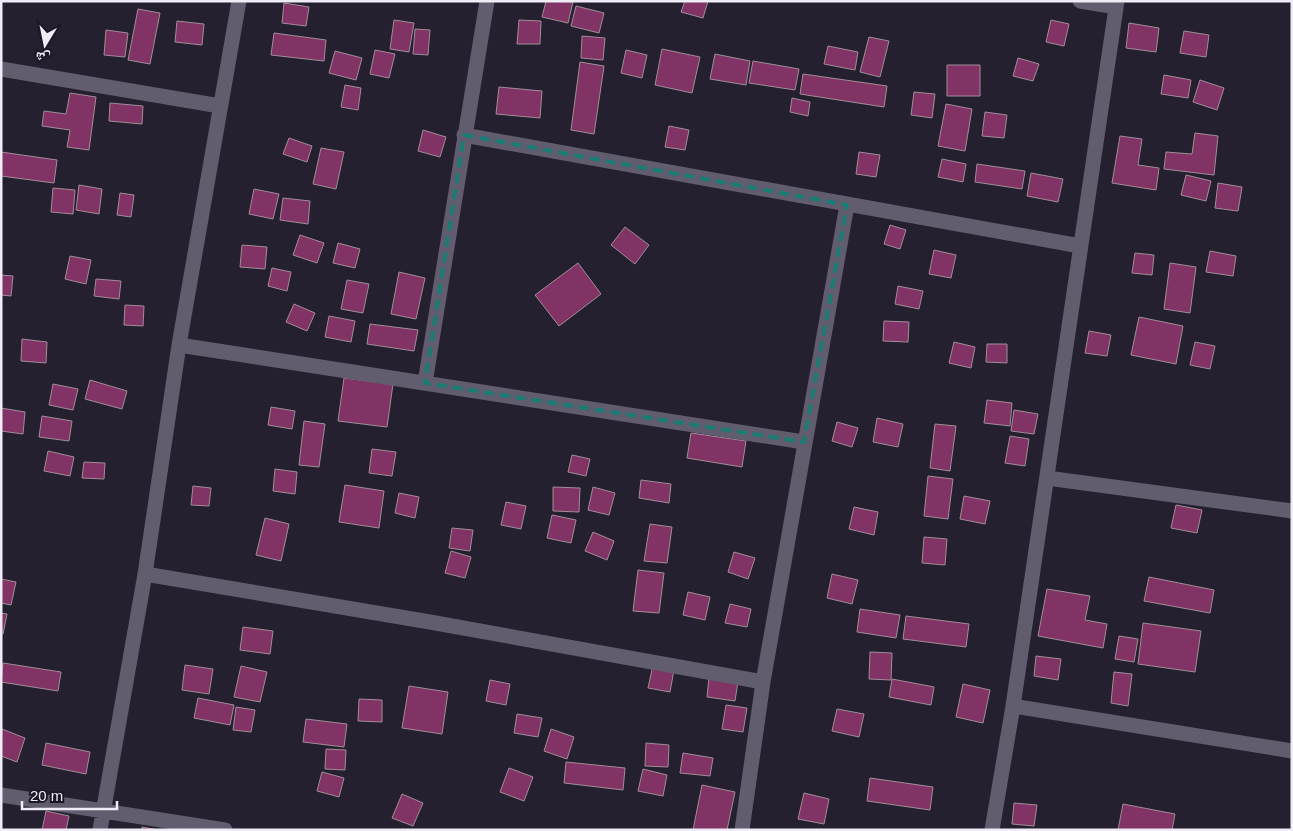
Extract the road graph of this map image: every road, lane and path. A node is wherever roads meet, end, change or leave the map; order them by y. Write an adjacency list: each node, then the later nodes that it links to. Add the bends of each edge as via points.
1 (239, 1): 6 (street)
2 (487, 1): 7 (street)
3 (1080, 1): 4 (street)
4 (1117, 4): 9 (street)
5 (1, 69): 6 (street)
6 (220, 106): 10 (street)
7 (464, 135): 8 (street); 11 (street)
8 (847, 205): 9 (street); 12 (street)
9 (1080, 246): 13 (street)
10 (179, 344): 11 (street); 15 (street)
11 (426, 383): 12 (street)
12 (804, 442): 16 (street)
13 (1047, 478): 14 (street); 17 (street)
14 (1292, 511)
15 (145, 574): 16 (street); 20 (street)
16 (763, 682): 23 (street)
17 (1013, 706): 18 (street); 24 (street)
18 (1292, 751)
19 (1, 795): 20 (street)
20 (103, 810): 21 (street); 22 (street)
21 (100, 830)
22 (225, 830)
23 (742, 830)
24 (992, 830)

